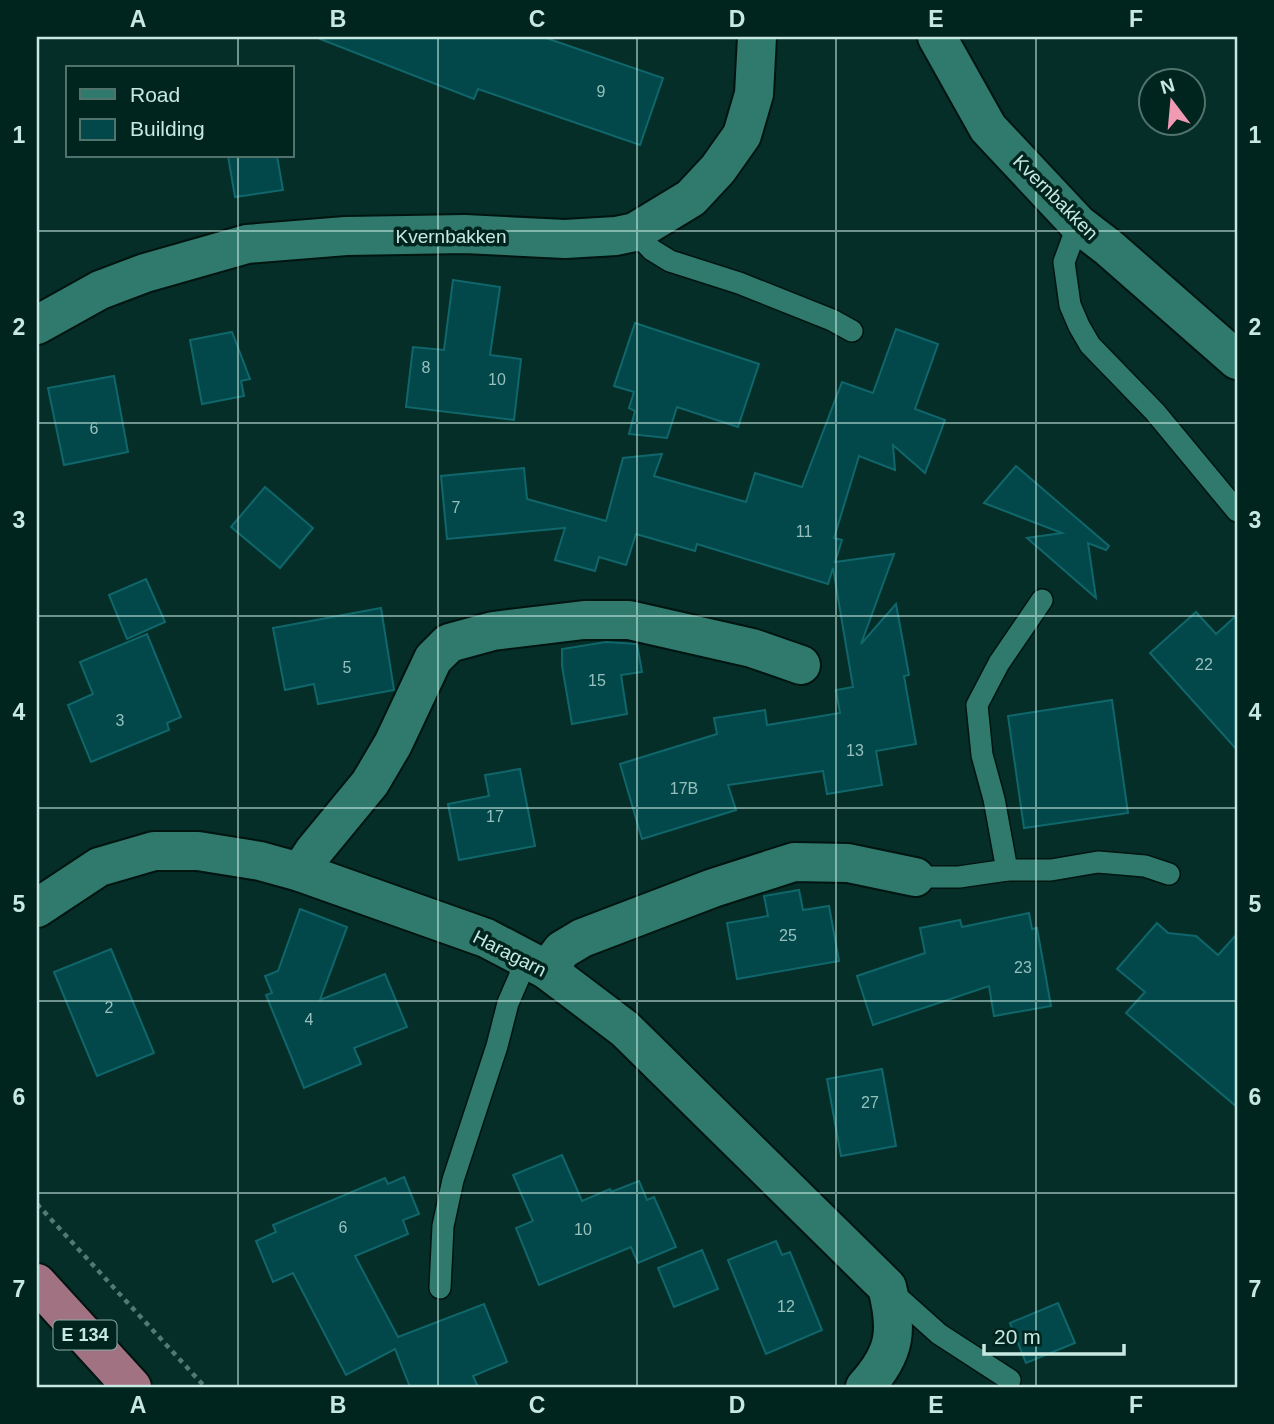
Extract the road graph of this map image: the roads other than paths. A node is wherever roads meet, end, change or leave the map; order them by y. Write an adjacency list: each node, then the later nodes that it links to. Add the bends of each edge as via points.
1 (757, 37): 4 (street, Kvernbakken, via 754,94 741,135 691,198)
2 (937, 37): 3 (street, Kvernbakken, via 988,128)
3 (1078, 224): 7 (street, Kvernbakken); 8 (lane, via 1064,261 1070,304 1079,326 1090,345 1155,412)
4 (635, 232): 5 (street, Kvernbakken, via 565,239 466,234 346,236 247,244 100,290); 6 (lane, via 670,261 739,283)
5 (37, 325)
6 (852, 331)
7 (1237, 360)
8 (1237, 511)
9 (1042, 600): 11 (lane, via 977,705 982,755)
10 (801, 665): 12 (street, via 752,648 629,620 584,620 493,631 449,643 433,659 370,783)
11 (1007, 870): 13 (lane, via 1051,870 1098,862 1145,866); 14 (lane)
12 (300, 872): 15 (street, Haragarn, via 198,851 153,851 99,867); 16 (street, Haragarn, via 486,938)
13 (1169, 874)
14 (915, 877): 16 (street, via 848,863 794,862 582,938)
15 (37, 908)
16 (537, 965): 18 (street, Haragarn, via 625,1029); 19 (lane, via 508,1003 453,1180 443,1226)
17 (37, 1283): 21 (highway, E 134)
18 (887, 1287): 20 (lane, via 939,1334); 22 (street, via 894,1336)
19 (439, 1288)
20 (1010, 1380)
21 (132, 1387)
22 (866, 1387)

